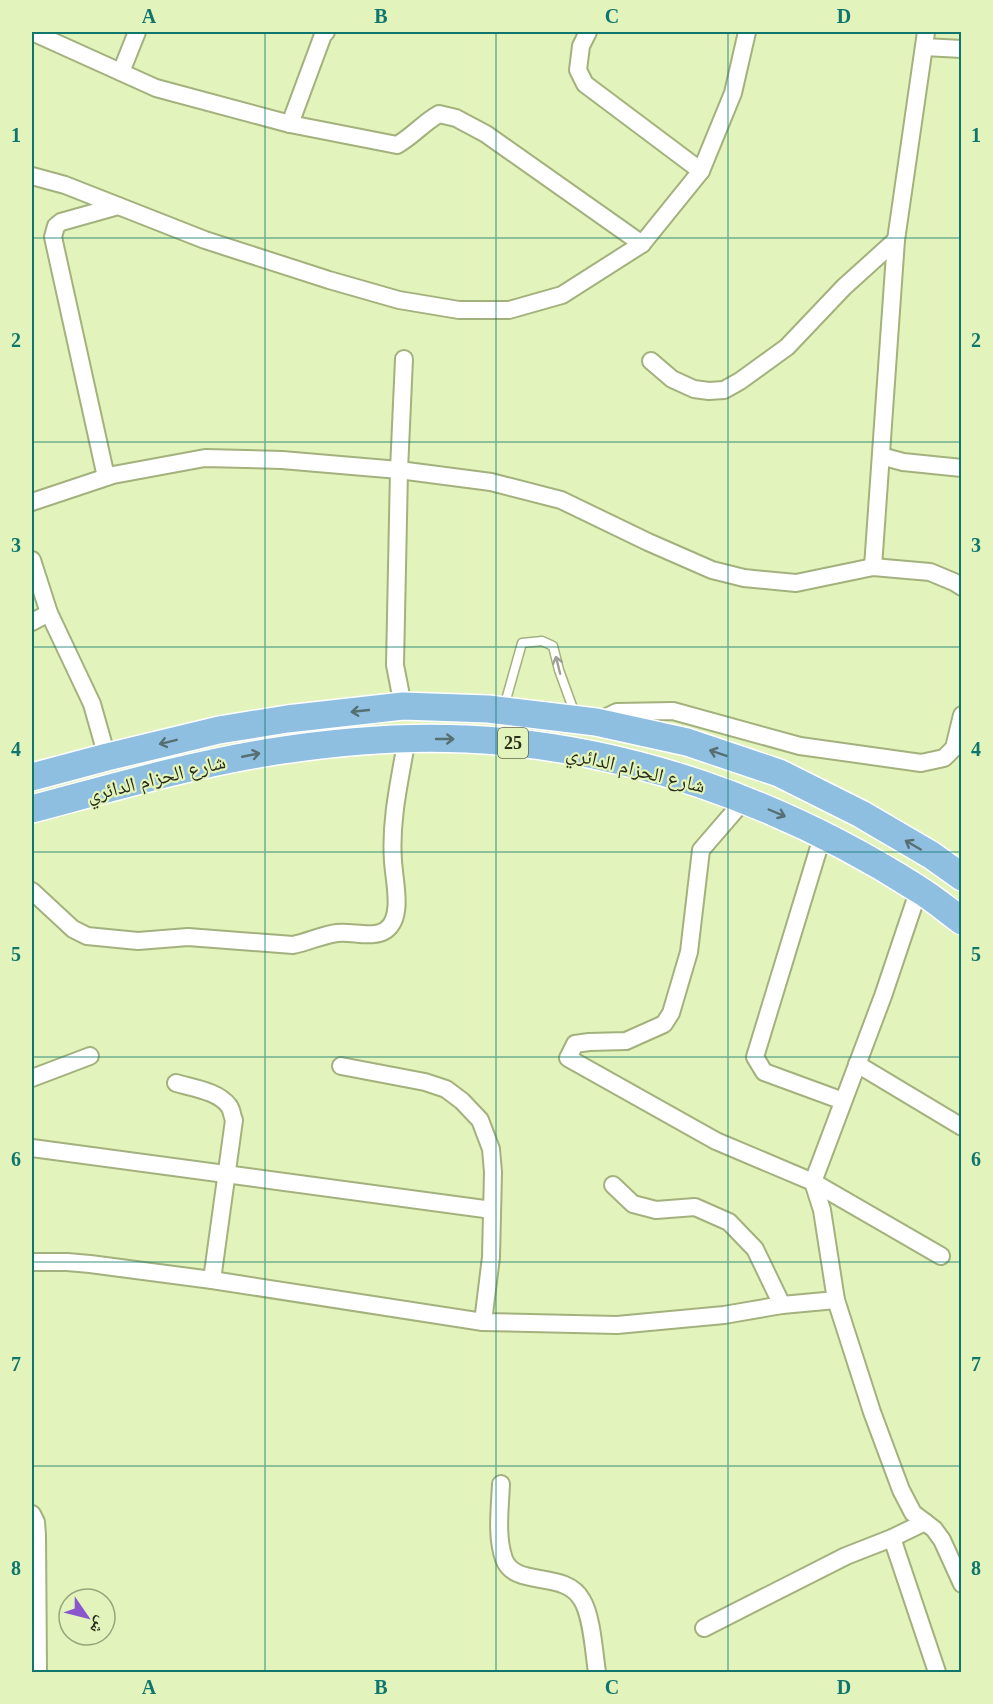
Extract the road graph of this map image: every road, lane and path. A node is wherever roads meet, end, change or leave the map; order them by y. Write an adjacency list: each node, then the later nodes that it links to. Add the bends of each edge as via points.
1 (32, 32): 8 (street)
2 (137, 32): 8 (street)
3 (588, 32): 10 (street, via 581,46 578,70 585,84)
4 (747, 32): 10 (street, via 733,93)
5 (321, 33): 9 (street)
6 (925, 39): 7 (street); 13 (street)
7 (962, 49)
8 (121, 72): 9 (street, via 156,88)
9 (290, 124): 14 (street, via 397,145 439,114 456,118 486,134)
10 (701, 171): 14 (street)
11 (32, 176): 12 (street)
12 (118, 206): 14 (street, via 205,240 329,280 399,300 459,310 509,310 562,295); 20 (street, via 60,222 53,237)
13 (896, 240): 16 (street, via 844,287 788,347 724,390 694,389); 17 (street)
14 (642, 244)
15 (405, 359): 19 (street)
16 (651, 361)
17 (881, 456): 18 (street); 23 (street)
18 (962, 468)
19 (399, 470): 20 (street, via 205,458); 23 (street, via 491,482 561,500 712,570 744,578 796,583); 27 (street, via 395,666)
20 (106, 477): 21 (street)
21 (32, 502)
22 (32, 560): 25 (street)
23 (873, 567): 24 (street, via 930,572)
24 (962, 587)
25 (49, 613): 26 (street); 32 (street, via 92,705)
26 (32, 622)
27 (403, 706): 28 (main road, شارع الحزام الدائري / 25); 32 (main road, شارع الحزام الدائري / 25, one-way to 32, via 219,730)
28 (502, 711): 30 (main road, شارع الحزام الدائري / 25); 30 (lane, one-way to 28, via 559,670 554,646 542,641 522,643)
29 (962, 716): 30 (street, via 954,748 944,758 921,763 800,746 673,711 617,712)
30 (587, 721): 37 (main road, شارع الحزام الدائري / 25, one-way to 30, via 861,814 779,773 687,742)
31 (407, 738): 34 (main road, شارع الحزام الدائري / 25, one-way to 34, via 540,746 613,759); 35 (main road, شارع الحزام الدائري / 25, one-way to 31, via 219,761 321,745); 39 (street, via 393,827 398,910 394,923 384,932 338,933 293,945 188,937 138,941 87,936 73,929)
32 (107, 757): 33 (main road, شارع الحزام الدائري / 25)
33 (32, 777)
34 (745, 799): 36 (main road, شارع الحزام الدائري / 25, one-way to 36); 50 (street, via 701,850 688,952 671,1013 664,1024 626,1041 574,1044 568,1058 716,1141)
35 (32, 809)
36 (823, 834): 38 (main road, شارع الحزام الدائري / 25); 46 (street, via 755,1058 764,1072)
37 (962, 877)
38 (919, 889): 40 (main road, شارع الحزام الدائري / 25); 42 (street)
39 (32, 891)
40 (962, 921)
41 (90, 1056): 44 (street)
42 (857, 1064): 46 (street); 47 (street)
43 (340, 1066): 52 (street, via 425,1082 446,1089 462,1101 480,1120 491,1149)
44 (32, 1078)
45 (177, 1083): 49 (street, via 211,1093 231,1108 234,1120)
46 (843, 1101): 50 (street)
47 (962, 1127)
48 (32, 1148): 49 (street)
49 (226, 1174): 52 (street); 55 (street)
50 (813, 1182): 53 (street); 56 (street, via 822,1210)
51 (613, 1185): 57 (street, via 633,1204 656,1210 695,1207 729,1222 755,1249)
52 (492, 1210): 58 (street)
53 (941, 1256)
54 (32, 1262): 55 (street, via 90,1264)
55 (212, 1280): 58 (street)
56 (836, 1300): 57 (street); 61 (street, via 901,1490 913,1513)
57 (782, 1305): 58 (street, via 617,1325)
58 (483, 1323)
59 (501, 1484): 66 (street, via 504,1560 520,1575 558,1581 582,1598)
60 (32, 1514): 65 (street, via 37,1535)
61 (925, 1522): 62 (street); 63 (street, via 942,1540)
62 (892, 1538): 64 (street, via 846,1556); 67 (street)
63 (962, 1584)
64 (704, 1628)
65 (38, 1672)
66 (597, 1672)
67 (938, 1672)

